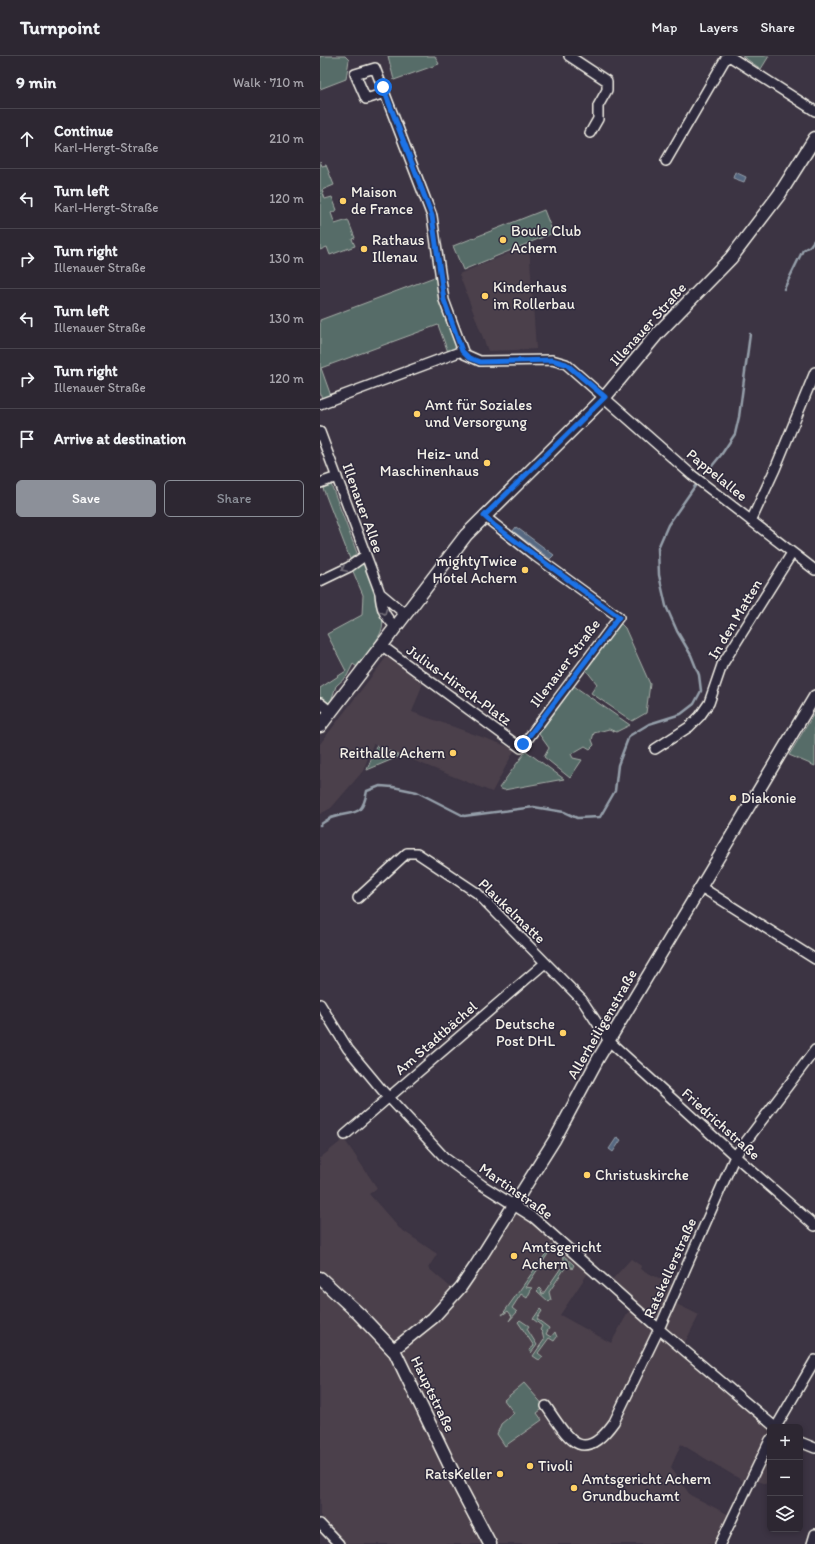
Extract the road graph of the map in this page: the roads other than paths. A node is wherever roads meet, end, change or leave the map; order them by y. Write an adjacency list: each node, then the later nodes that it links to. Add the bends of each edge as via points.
1 (569, 56): 5 (street, via 607,81 607,90 598,106 598,119)
2 (728, 56): 4 (street); 7 (street)
3 (385, 93): 8 (street, via 432,216 444,300)
4 (815, 111)
5 (590, 134)
6 (815, 138): 10 (main road, Illenauer Straße, via 779,195 731,258 658,333)
7 (666, 161)
8 (462, 351): 10 (street, Pappelallee, via 469,358 480,362 545,360 566,364); 11 (street)
9 (815, 372): 16 (street)
10 (605, 397): 15 (main road, Illenauer Straße); 16 (street, Pappelallee, via 692,474)
11 (320, 404)
12 (320, 432): 13 (street, Illenauer Allee)
13 (336, 477): 14 (street); 18 (street, Illenauer Allee)
14 (320, 483)
15 (484, 516): 22 (main road, Illenauer Straße, via 466,535); 29 (street, Illenauer Straße, via 619,617)
16 (751, 521): 17 (street, Pappelallee)
17 (792, 553): 19 (street, Pappelallee); 30 (street, In den Matten, via 722,665 709,703 700,716 689,728)
18 (366, 554): 20 (street, one-way to 20, via 349,567); 21 (street, Illenauer Allee)
19 (815, 570)
20 (320, 581)
21 (380, 593): 22 (street); 23 (street, Illenauer Allee, one-way to 23, via 386,618)
22 (405, 614): 23 (main road, Illenauer Straße)
23 (395, 626): 24 (main road, Illenauer Straße)
24 (381, 646): 27 (main road, Illenauer Straße); 29 (street, Julius-Hirsch-Platz)
25 (815, 696): 31 (street, Allerheiligenstraße)
26 (320, 703): 27 (street)
27 (331, 712): 28 (main road, Illenauer Straße)
28 (320, 726)
29 (521, 748)
30 (655, 749)
31 (701, 887): 33 (street); 36 (street, Allerheiligenstraße)
32 (358, 898): 34 (street, Plaukelmatte, via 407,853 417,853 477,893)
33 (815, 959)
34 (545, 963): 36 (street, Plaukelmatte, via 582,1000); 38 (street, Am Stadtbächel)
35 (320, 1004): 38 (street, Martinstraße, via 348,1049)
36 (609, 1041): 40 (street, Friedrichstraße); 41 (street, Allerheiligenstraße, via 554,1139)
37 (815, 1050): 40 (street, Ratskellerstraße)
38 (388, 1098): 39 (street, Am Stadtbächel); 41 (street, Martinstraße, via 445,1158)
39 (345, 1135)
40 (735, 1156): 42 (street, Friedrichstraße); 44 (street, Ratskellerstraße)
41 (512, 1205): 44 (street, Martinstraße, via 534,1218); 45 (street, Allerheiligenstraße, via 461,1286 433,1318)
42 (815, 1226)
43 (320, 1278): 45 (main road, Hauptstraße)
44 (659, 1329): 47 (street, Ratskellerstraße, via 614,1422 597,1441 585,1446 576,1444 567,1436); 48 (street, Martinstraße)
45 (393, 1350): 56 (main road, Hauptstraße)
46 (815, 1360): 49 (street)
47 (546, 1406)
48 (772, 1424)
49 (778, 1424)
50 (803, 1443): 52 (street)
51 (767, 1446): 57 (street)
52 (815, 1448)
53 (320, 1524): 55 (street)
54 (815, 1534): 58 (street)
55 (339, 1544)
56 (490, 1544)
57 (720, 1544)
58 (812, 1544)

